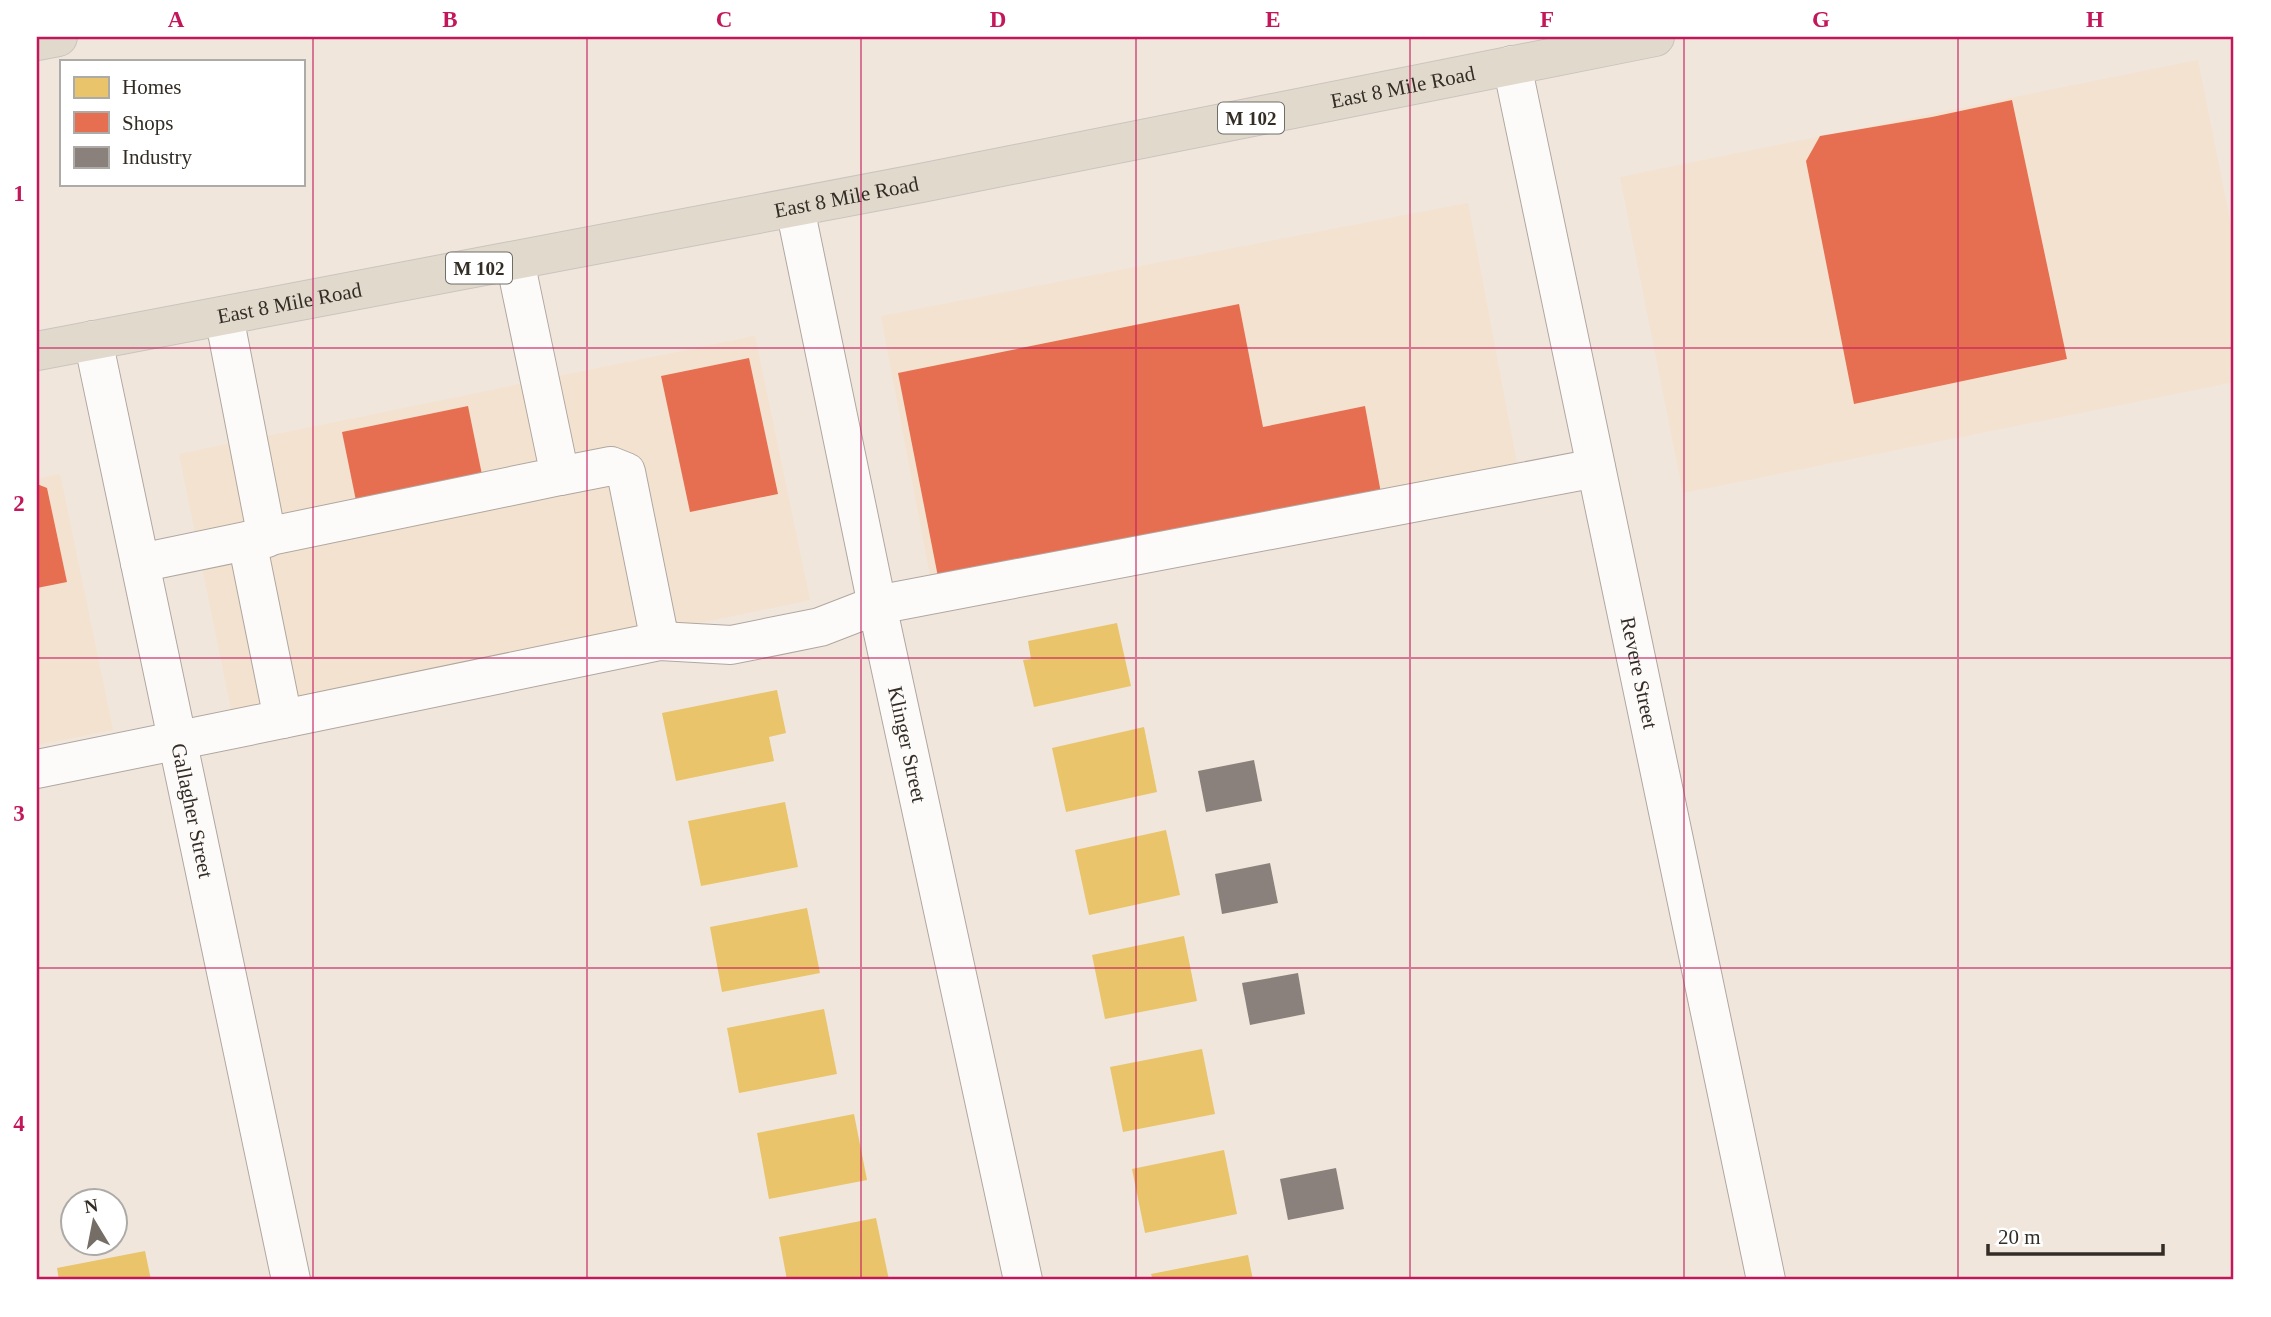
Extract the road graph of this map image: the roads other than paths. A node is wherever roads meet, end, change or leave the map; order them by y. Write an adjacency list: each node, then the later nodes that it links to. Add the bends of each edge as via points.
1 (58, 37): 3 (highway)
2 (1655, 37): 4 (highway, East 8 Mile Road / M 102)
3 (37, 41)
4 (1583, 44): 5 (highway, East 8 Mile Road / M 102)
5 (1511, 65): 6 (highway, East 8 Mile Road / M 102); 11 (street, Revere Street)
6 (795, 208): 7 (highway, East 8 Mile Road / M 102); 15 (street, Klinger Street)
7 (515, 261): 8 (highway, East 8 Mile Road / M 102); 12 (street)
8 (224, 316): 9 (highway, East 8 Mile Road / M 102); 13 (street)
9 (93, 340): 10 (highway, East 8 Mile Road / M 102); 14 (street, Gallagher Street)
10 (37, 351)
11 (1596, 468): 15 (street); 22 (street, Revere Street)
12 (560, 476): 13 (street); 16 (street, via 611,466 626,472)
13 (257, 539): 14 (street); 17 (street)
14 (139, 563): 18 (street, Gallagher Street)
15 (877, 605): 16 (street, via 820,626 732,645); 21 (street, Klinger Street)
16 (660, 641): 17 (street)
17 (283, 719): 18 (street)
18 (177, 741): 19 (street); 20 (street, Gallagher Street)
19 (37, 769)
20 (291, 1280)
21 (1023, 1280)
22 (1766, 1280)

